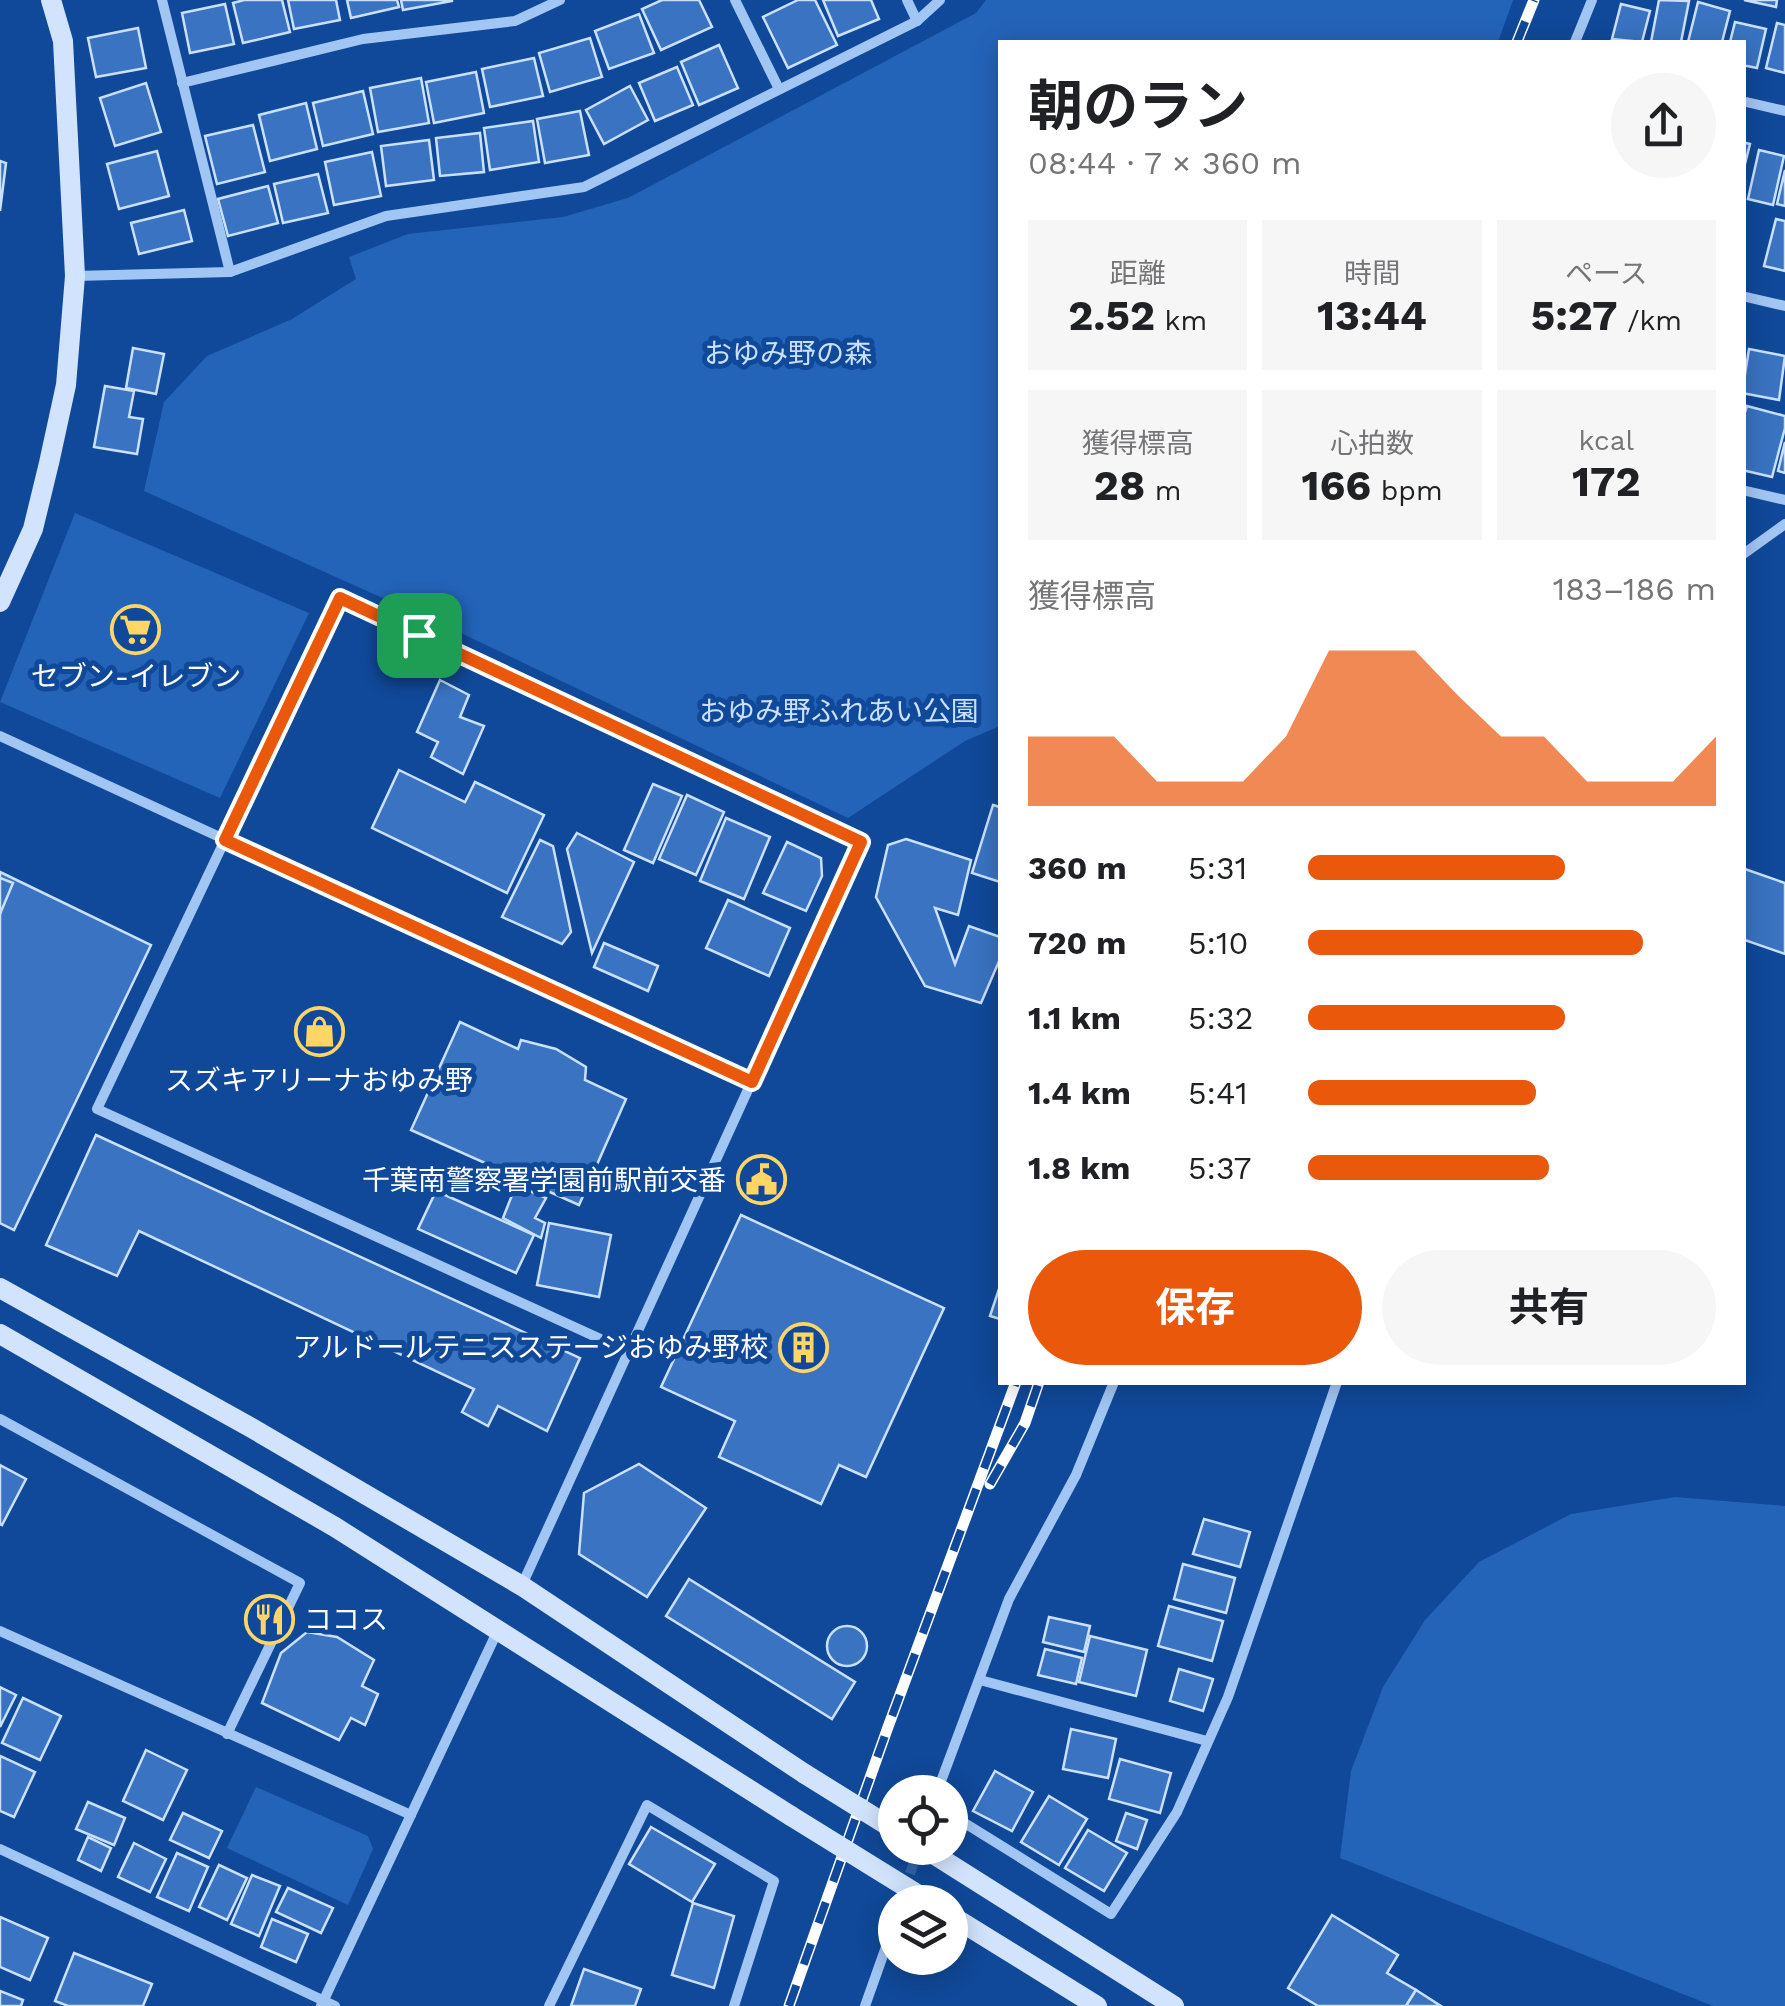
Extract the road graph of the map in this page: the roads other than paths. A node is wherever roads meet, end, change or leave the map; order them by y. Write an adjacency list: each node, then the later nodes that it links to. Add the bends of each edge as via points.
1 (51, 0): 15 (street, via 63,40)
2 (162, 0): 10 (street)
3 (560, 0): 10 (street, via 515,21 363,39)
4 (735, 0): 11 (street)
5 (906, 0): 8 (street)
6 (940, 0): 8 (street)
7 (1592, 0): 9 (street)
8 (917, 21): 11 (street)
9 (1576, 40)
10 (182, 83): 14 (street)
11 (780, 89): 14 (street, via 584,187 386,216)
12 (1746, 102): 13 (street)
13 (1785, 111)
14 (230, 272): 15 (street)
15 (75, 276): 22 (street, via 66,384 33,528)
16 (1746, 297): 17 (street)
17 (1785, 306)
18 (1746, 491): 19 (street)
19 (1785, 500)
20 (1785, 524): 21 (street)
21 (1746, 552)
22 (0, 602)
23 (0, 736): 24 (street)
24 (225, 840): 25 (street); 25 (street, via 340,598 356,605 861,842); 28 (street, via 97,1109)
25 (752, 1082): 28 (street)
26 (0, 1288): 32 (street)
27 (0, 1334): 33 (street)
28 (629, 1352): 32 (street)
29 (1113, 1385): 35 (street, via 1076,1475 1009,1599)
30 (1336, 1385): 37 (street)
31 (0, 1419): 36 (street, via 300,1583)
32 (522, 1586): 40 (street, bridge)
33 (498, 1630): 39 (street); 44 (street, bridge)
34 (0, 1631): 36 (street)
35 (980, 1680): 37 (street); 38 (street)
36 (227, 1734): 39 (street)
37 (1207, 1741): 41 (street, via 1177,1812 1111,1914)
38 (944, 1775)
39 (411, 1815): 47 (street)
40 (878, 1819)
41 (968, 1825)
42 (0, 1850): 47 (street)
43 (953, 1865): 52 (street)
44 (903, 1885)
45 (968, 1926): 51 (street)
46 (878, 1969): 50 (street)
47 (327, 2004)
48 (548, 2006): 49 (street, via 646,1805 774,1881)
49 (734, 2006)
50 (865, 2006)
51 (1097, 2006)
52 (1174, 2006)

